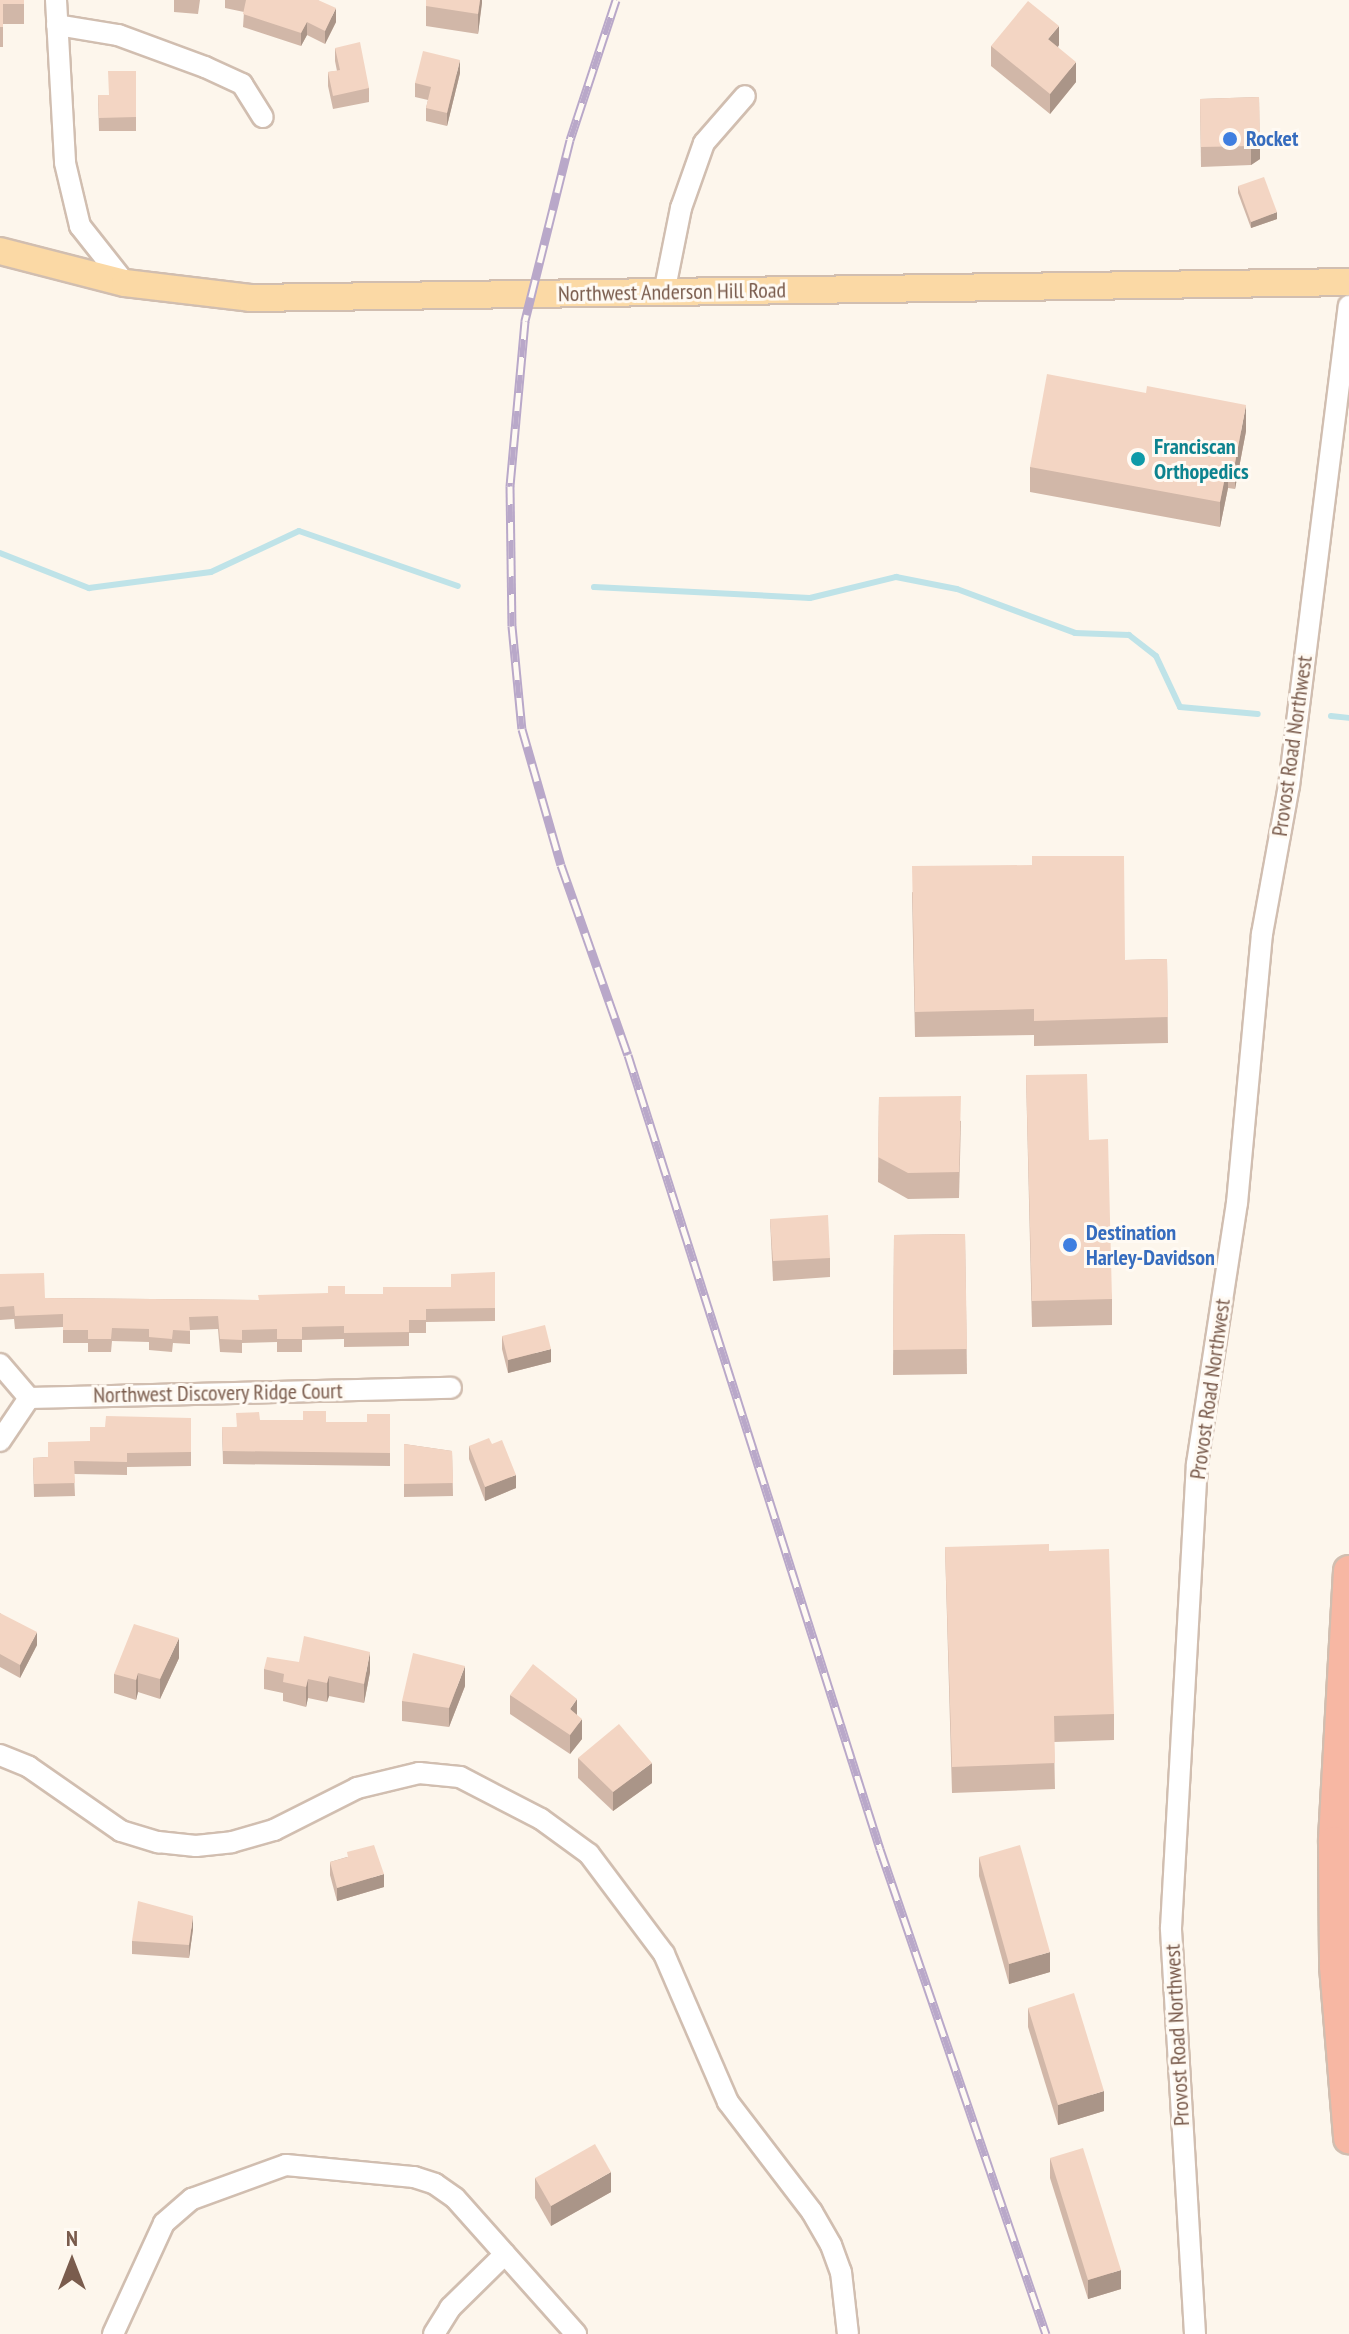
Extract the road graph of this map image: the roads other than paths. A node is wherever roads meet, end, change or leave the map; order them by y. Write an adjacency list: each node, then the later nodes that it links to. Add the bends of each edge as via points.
1 (56, 0): 2 (street)
2 (57, 25): 4 (street, via 118,35 205,67 242,84); 7 (street, via 65,163 80,226)
3 (745, 96): 8 (street, via 704,143 681,208)
4 (263, 117)
5 (0, 251): 7 (main road, Northwest Anderson Hill Road)
6 (1349, 282): 8 (main road, Northwest Anderson Hill Road)
7 (125, 283): 8 (main road, Northwest Anderson Hill Road, via 250,298)
8 (664, 293)
9 (1349, 306): 22 (street, Provost Road Northwest, via 1289,786 1262,934 1237,1203 1197,1464 1171,1928)
10 (0, 1364): 12 (street)
11 (451, 1388): 12 (street, Northwest Discovery Ridge Court)
12 (29, 1398): 13 (street)
13 (0, 1441)
14 (1349, 1571): 16 (highway, via 1334,1842 1335,1966)
15 (0, 1755): 21 (street, via 29,1767 121,1831 158,1842 232,1842 274,1830 357,1788 419,1773 460,1777 541,1819 589,1854 664,1954 728,2102 831,2245 841,2272)
16 (1349, 2138)
17 (505, 2254): 18 (street, via 455,2198 435,2184 414,2177 286,2165 192,2199 164,2223); 19 (street, via 450,2308); 20 (street)
18 (113, 2334)
19 (434, 2334)
20 (576, 2334)
21 (848, 2334)
22 (1195, 2334)

